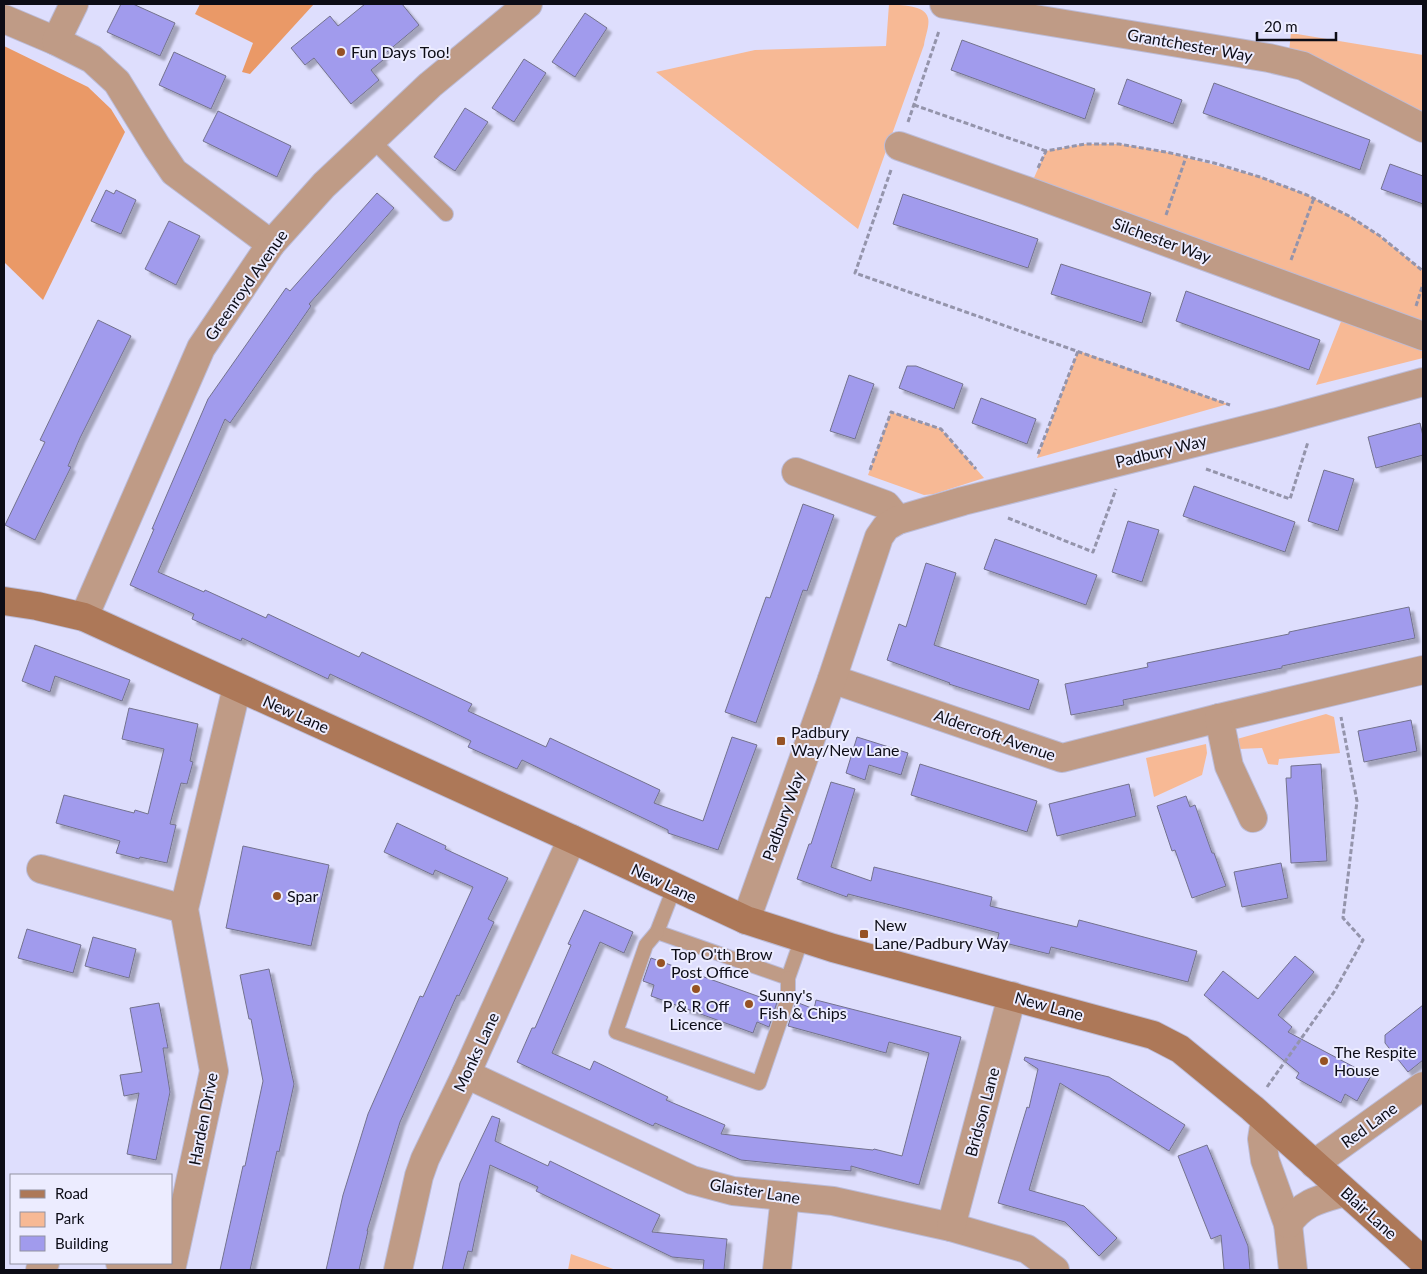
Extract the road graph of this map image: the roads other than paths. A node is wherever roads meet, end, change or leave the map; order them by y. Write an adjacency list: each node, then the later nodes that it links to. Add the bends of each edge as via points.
1 (74, 4): 5 (street)
2 (528, 4): 7 (street, Greenroyd Avenue, via 430,86)
3 (944, 4): 6 (street, Grantchester Way, via 1302,66)
4 (4, 19): 5 (street)
5 (56, 41): 10 (street, via 92,59 118,82 174,172)
6 (1423, 128)
7 (372, 140): 9 (lane); 10 (street, Greenroyd Avenue, via 324,185)
8 (899, 146): 11 (street, Silchester Way, via 1028,190)
9 (446, 214)
10 (271, 244): 16 (street, Greenroyd Avenue, via 201,348)
11 (1423, 336)
12 (1423, 382): 14 (street, Padbury Way)
13 (796, 472): 14 (street, via 886,505)
14 (898, 520): 18 (street, Padbury Way, via 886,527 879,537)
15 (4, 601): 16 (street, New Lane)
16 (84, 617): 19 (street, New Lane)
17 (1423, 670): 20 (street, Aldercroft Avenue)
18 (832, 679): 20 (street, Aldercroft Avenue, via 1062,758); 26 (street, Padbury Way)
19 (237, 688): 22 (street, New Lane); 25 (street, Harden Drive)
20 (1219, 718): 21 (street, via 1229,766)
21 (1253, 818)
22 (572, 839): 24 (street, New Lane); 31 (street, Monks Lane)
23 (42, 868): 25 (street)
24 (674, 888): 26 (street, New Lane); 27 (lane)
25 (184, 909): 42 (street, Harden Drive, via 214,1071)
26 (746, 920): 28 (street, New Lane)
27 (657, 932): 29 (lane); 29 (lane, via 646,945 616,1032 759,1083 788,998)
28 (802, 938): 29 (lane); 30 (street, New Lane)
29 (788, 978)
30 (1012, 996): 33 (street, New Lane, via 1153,1035 1180,1049); 38 (street, Bridson Lane)
31 (466, 1074): 36 (street, Glaister Lane, via 692,1180 733,1191); 43 (street, Monks Lane, via 422,1167)
32 (1423, 1086): 34 (street, Red Lane)
33 (1259, 1114): 34 (street, New Lane); 37 (street, via 1265,1160)
34 (1314, 1164): 35 (street, Blair Lane)
35 (1345, 1192): 37 (street, via 1314,1201 1296,1213); 39 (street, Blair Lane)
36 (785, 1196): 38 (street, Glaister Lane, via 833,1201); 44 (street)
37 (1288, 1224): 46 (street)
38 (952, 1227): 45 (street, Glaister Lane, via 1027,1249)
39 (1423, 1261)
40 (126, 1264): 41 (street)
41 (159, 1270)
42 (171, 1270)
43 (398, 1270)
44 (777, 1270)
45 (1054, 1270)
46 (1293, 1270)

